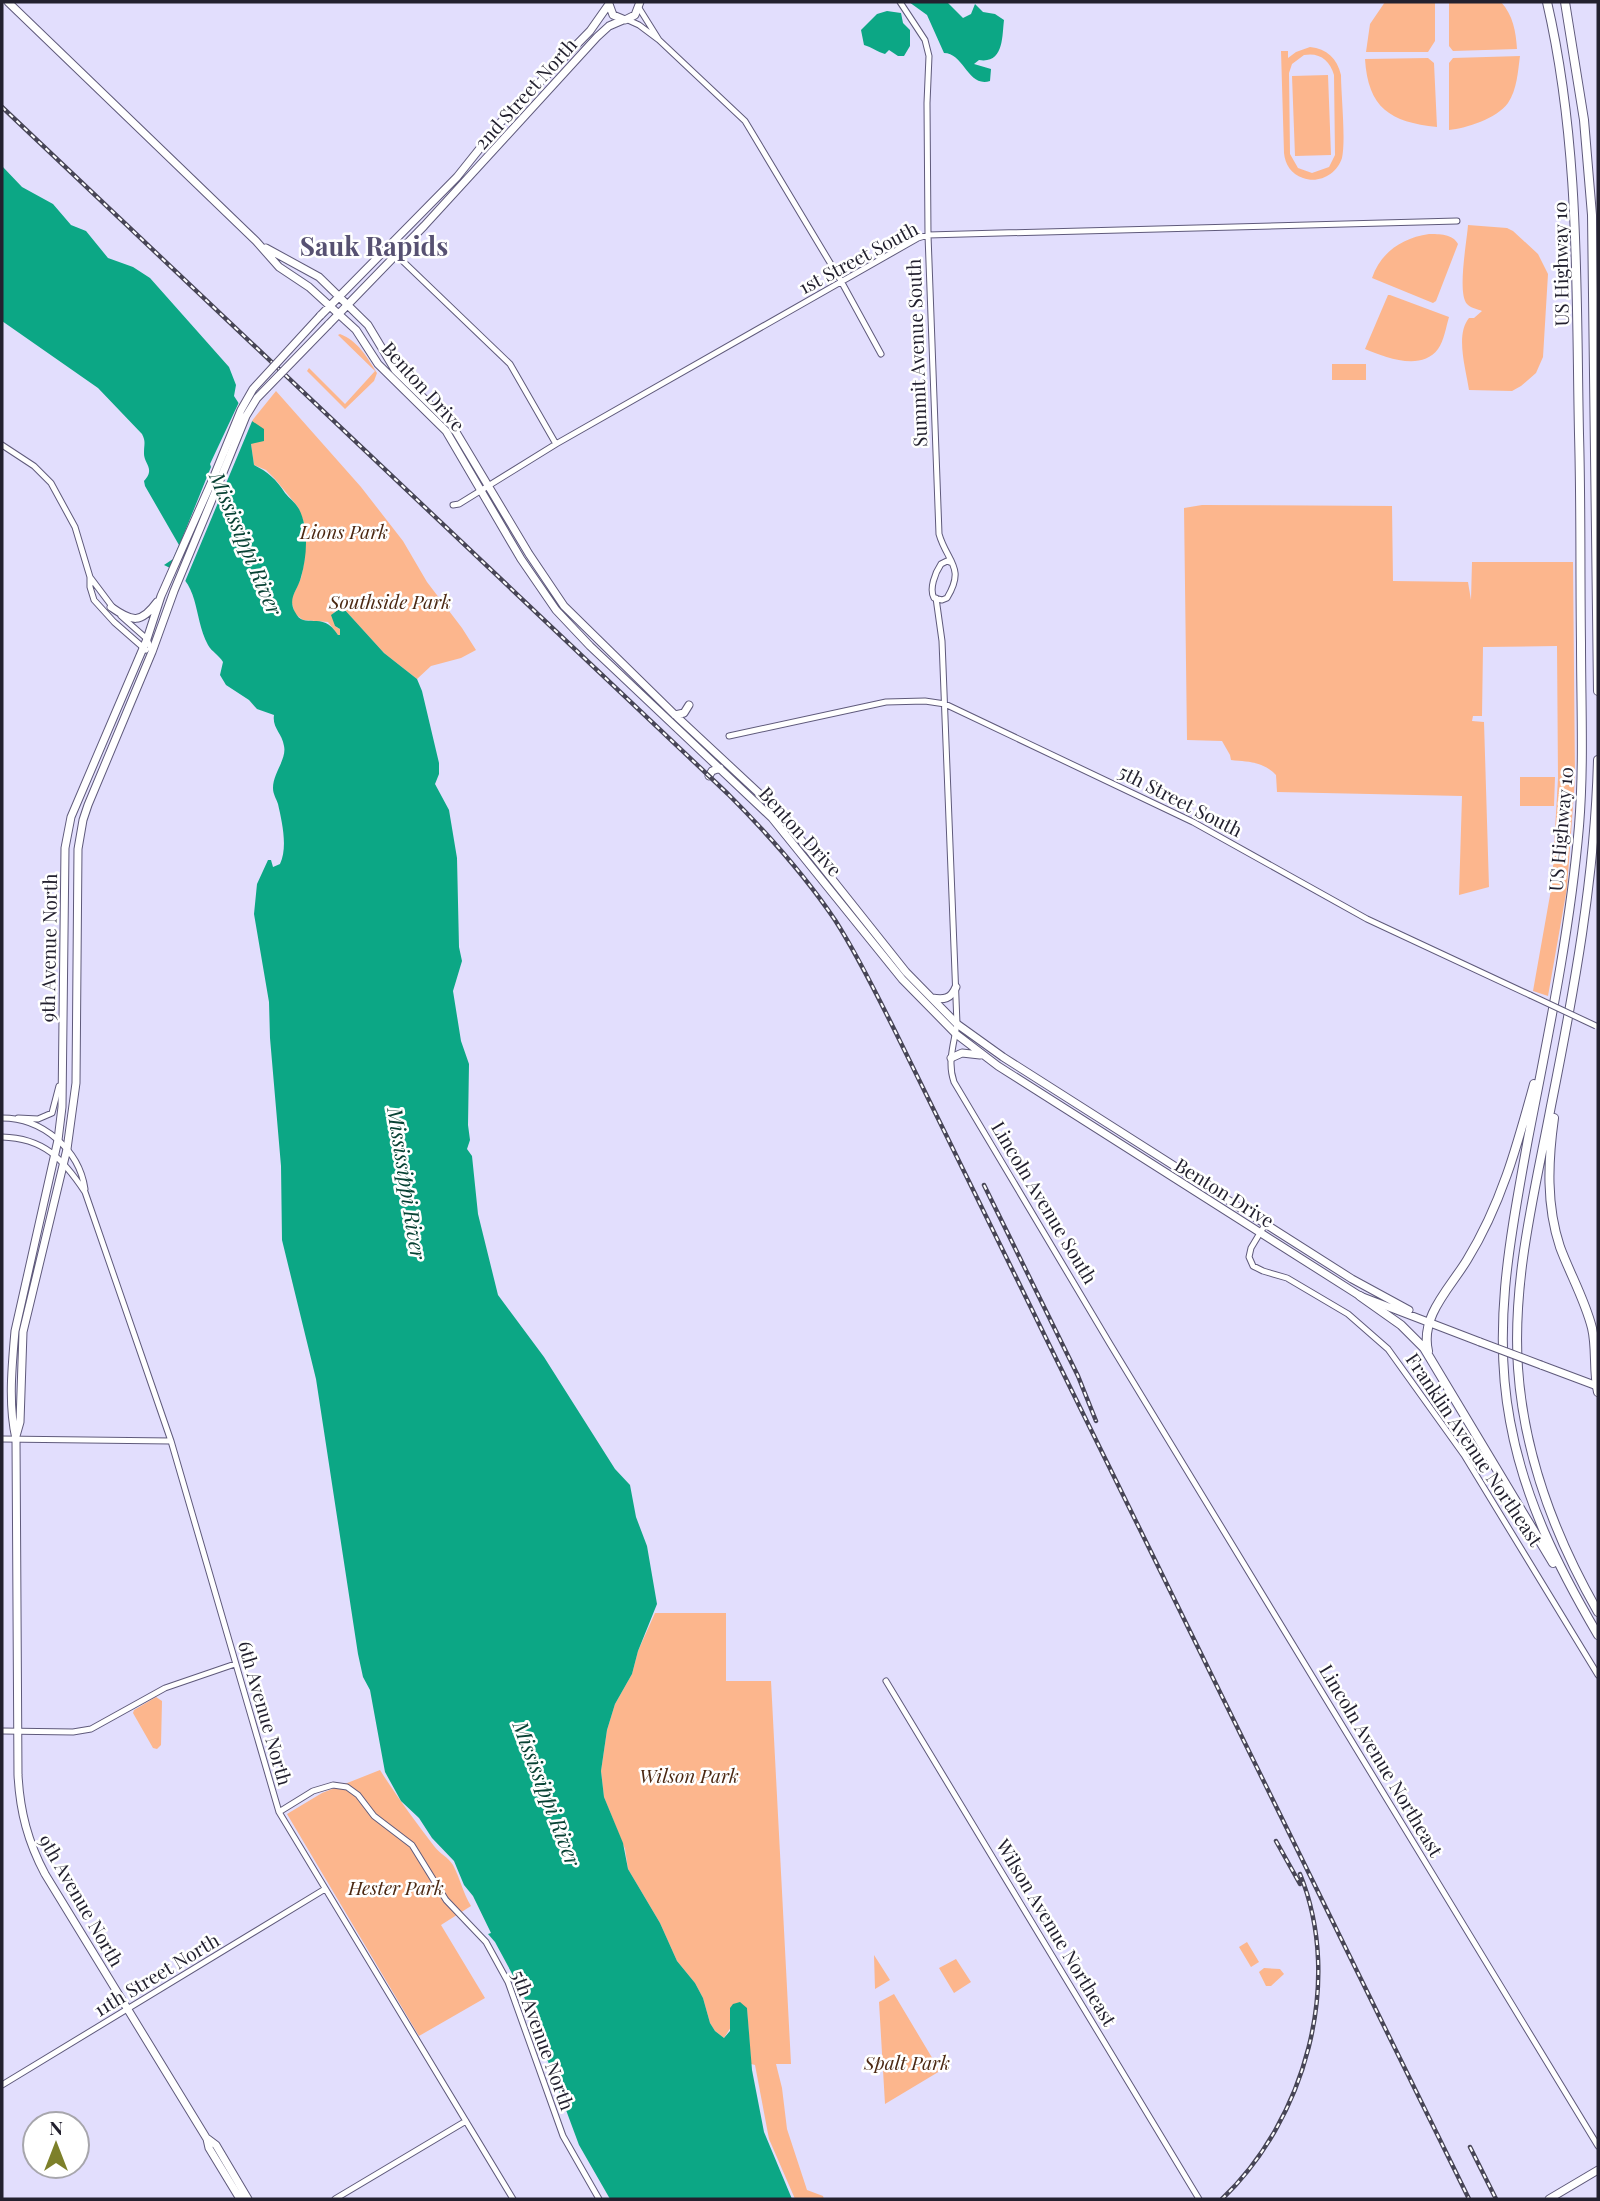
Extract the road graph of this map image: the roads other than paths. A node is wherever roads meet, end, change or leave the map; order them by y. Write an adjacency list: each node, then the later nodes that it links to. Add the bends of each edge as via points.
1 (8, 2): 11 (main road, Benton Drive)
2 (900, 2): 10 (street, Summit Avenue South, via 925,40 929,56)
3 (1547, 2): 49 (highway, US Highway 10, via 1563,89 1574,197 1582,756 1573,884)
4 (1565, 2): 37 (highway, US Highway 10, via 1580,86 1594,251)
5 (609, 3): 7 (main road, via 613,15); 12 (main road, via 590,31 501,122 471,163)
6 (639, 4): 7 (main road, 2nd Street North, via 635,15); 8 (street)
7 (625, 20): 8 (street); 13 (main road, 2nd Street North, via 603,32)
8 (659, 40): 14 (street, via 745,121)
9 (1457, 221): 10 (street, 1st Street South)
10 (928, 235): 14 (street, 1st Street South); 25 (street, Summit Avenue South)
11 (257, 242): 15 (main road, Benton Drive, via 314,273); 17 (main road, Benton Drive, via 279,267)
12 (387, 246): 13 (street); 15 (main road)
13 (395, 253): 16 (main road, 2nd Street North); 21 (street, via 510,364)
14 (841, 281): 20 (street); 21 (street, 1st Street South)
15 (339, 296): 16 (main road, Benton Drive); 17 (main road)
16 (347, 304): 18 (main road, 2nd Street North); 23 (main road, Benton Drive, via 373,330 395,370 453,427)
17 (329, 306): 18 (main road, Benton Drive); 29 (main road, 9th Avenue North, bridge, via 253,388)
18 (338, 314): 19 (main road, 2nd Street North); 23 (main road, Benton Drive, via 361,335 378,364 446,431)
19 (328, 325): 36 (main road, 9th Avenue North, bridge, via 257,398 246,416)
20 (881, 354)
21 (556, 444): 23 (street, 1st Street South)
22 (2, 445): 28 (street, via 51,483 75,527)
23 (485, 488): 24 (street, 1st Street South); 40 (main road, Benton Drive, via 564,606); 43 (main road, Benton Drive, via 521,559 556,610)
24 (453, 505)
25 (942, 544): 26 (street, Summit Avenue South); 27 (street, Summit Avenue South)
26 (953, 563): 27 (street); 31 (street, Summit Avenue South, via 956,575)
27 (941, 564): 30 (street, Summit Avenue South, via 931,587)
28 (90, 577): 32 (street); 35 (street, via 94,600)
29 (161, 596): 32 (main road, via 149,613 138,619); 34 (main road, 9th Avenue North)
30 (936, 598): 31 (street); 33 (street, Summit Avenue South)
31 (947, 598): 33 (street, Summit Avenue South)
32 (111, 607): 34 (street)
33 (941, 621): 38 (street, Summit Avenue South)
34 (147, 639): 35 (main road, 9th Avenue North); 36 (street)
35 (142, 648): 36 (street); 54 (main road, 9th Avenue North, via 75,803 67,833)
36 (152, 652): 59 (main road, 9th Avenue North, via 80,834 76,1083)
37 (1598, 691)
38 (945, 704): 41 (street, 5th Street South, via 886,702); 45 (street, Summit Avenue South); 48 (street, 5th Street South, bridge, via 1193,822 1367,919)
39 (690, 705): 40 (main road, via 684,713)
40 (674, 715): 46 (main road, Benton Drive, via 778,811 906,972)
41 (729, 736)
42 (1598, 760): 51 (highway, via 1590,883)
43 (720, 768): 44 (main road); 50 (main road, Benton Drive, via 772,818 902,979)
44 (709, 776)
45 (956, 987): 46 (main road, via 946,999); 47 (street, Summit Avenue South)
46 (932, 998): 47 (main road, Benton Drive)
47 (957, 1024): 50 (street, Lincoln Avenue South); 63 (main road, Benton Drive)
48 (1597, 1027)
49 (1548, 1031): 66 (highway, via 1503,1190 1480,1238); 74 (highway, US Highway 10, via 1507,1258 1502,1363 1513,1438 1532,1505)
50 (956, 1034): 52 (main road, Benton Drive); 53 (street, Lincoln Avenue South)
51 (1563, 1046): 68 (highway, via 1549,1190 1560,1247 1592,1329); 73 (highway, via 1524,1262 1518,1368 1539,1482 1564,1547)
52 (985, 1056): 53 (main road, via 962,1053); 64 (main road, Benton Drive)
53 (951, 1058): 69 (street, Lincoln Avenue South, via 954,1082)
54 (63, 1059): 56 (street, via 52,1113 38,1119); 58 (main road, 9th Avenue North)
55 (2, 1118): 56 (street)
56 (10, 1118): 58 (street, 6th Avenue North)
57 (2, 1137): 60 (street, 6th Avenue North, via 26,1140)
58 (58, 1140): 59 (street, 6th Avenue North); 60 (main road, 9th Avenue North)
59 (67, 1149): 61 (main road, 9th Avenue North); 62 (street, 6th Avenue North, via 82,1174)
60 (54, 1154): 61 (street, 6th Avenue North); 71 (main road, 9th Avenue North, via 15,1331 12,1423)
61 (63, 1161): 62 (street, 6th Avenue North); 71 (main road, 9th Avenue North, via 23,1332)
62 (85, 1192): 72 (street, 6th Avenue North)
63 (1266, 1223): 64 (street, Franklin Avenue Northeast); 66 (main road, Benton Drive)
64 (1260, 1233): 65 (main road, Benton Drive); 77 (street, Franklin Avenue Northeast, via 1249,1257 1253,1266 1287,1278 1348,1314 1401,1364 1464,1455)
65 (1360, 1296): 66 (main road, Benton Drive); 67 (highway, via 1402,1325)
66 (1428, 1321): 67 (highway, via 1427,1346); 68 (main road, Benton Drive, bridge)
67 (1433, 1364): 74 (highway)
68 (1598, 1388)
69 (1138, 1390): 87 (street, Lincoln Avenue Northeast)
70 (2, 1439): 71 (street)
71 (16, 1439): 72 (street); 80 (main road, 9th Avenue North)
72 (171, 1441): 76 (street, 6th Avenue North)
73 (1598, 1612)
74 (1586, 1614): 75 (highway, US Highway 10)
75 (1598, 1635)
76 (236, 1664): 80 (street, via 165,1688 91,1729); 81 (street, 6th Avenue North)
77 (1598, 1675)
78 (886, 1681): 94 (street, Wilson Avenue Northeast)
79 (2, 1731): 80 (street)
80 (18, 1732): 83 (main road, 9th Avenue North, via 20,1806 32,1846)
81 (279, 1812): 82 (street, 6th Avenue North); 93 (street, 5th Avenue North, via 313,1791 333,1785 347,1787 374,1816 412,1845 446,1900 486,1942 508,1982 563,2136)
82 (326, 1889): 83 (street, 11th Street North); 85 (street, 6th Avenue North)
83 (128, 2010): 84 (street, 11th Street North); 86 (main road, 9th Avenue North)
84 (2, 2085)
85 (466, 2121): 91 (street); 92 (street, 6th Avenue North)
86 (208, 2139): 89 (main road, 9th Avenue North); 90 (main road, 9th Avenue North)
87 (1598, 2146)
88 (1598, 2170): 95 (main road)
89 (240, 2199)
90 (248, 2199)
91 (335, 2199)
92 (513, 2199)
93 (599, 2199)
94 (1199, 2199)
95 (1549, 2199)

